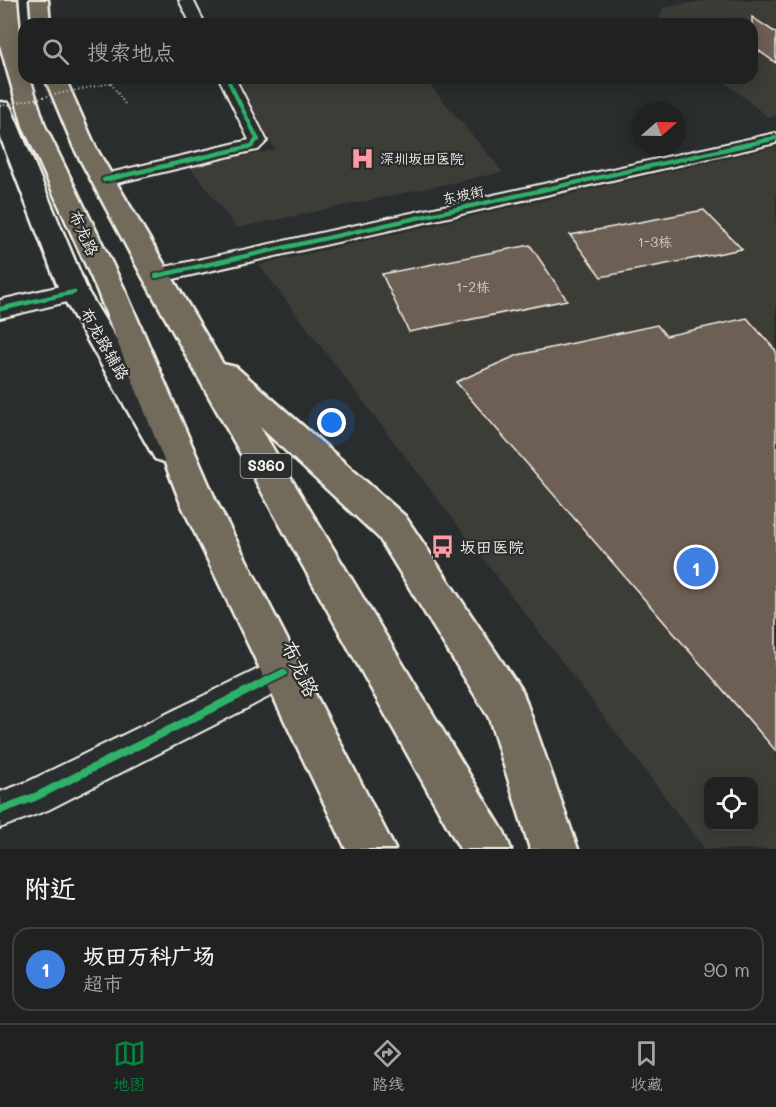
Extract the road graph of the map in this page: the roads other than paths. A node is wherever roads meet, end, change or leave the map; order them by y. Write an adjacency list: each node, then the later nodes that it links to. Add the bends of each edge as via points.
1 (8, 0): 6 (main road, 布龙路, via 10,45)
2 (39, 0): 4 (main road)
3 (186, 0): 5 (street)
4 (40, 18)
5 (195, 18)
6 (18, 72)
7 (22, 84): 17 (main road, 布龙路, via 34,126 111,290)
8 (58, 84): 12 (main road, S360)
9 (230, 84): 12 (street, via 258,141 252,146)
10 (0, 107): 14 (main road, 布龙路辅路)
11 (776, 138): 13 (street, 东坡街)
12 (104, 180): 13 (main road, S360)
13 (156, 276): 16 (main road, S360)
14 (74, 292): 15 (street); 17 (main road, 布龙路辅路)
15 (0, 309)
16 (202, 354): 21 (main road, S360); 22 (main road, via 392,527 508,708)
17 (200, 504): 18 (main road, 布龙路)
18 (283, 674): 19 (street); 20 (main road, 布龙路)
19 (0, 810)
20 (371, 849)
21 (487, 849)
22 (555, 849)

